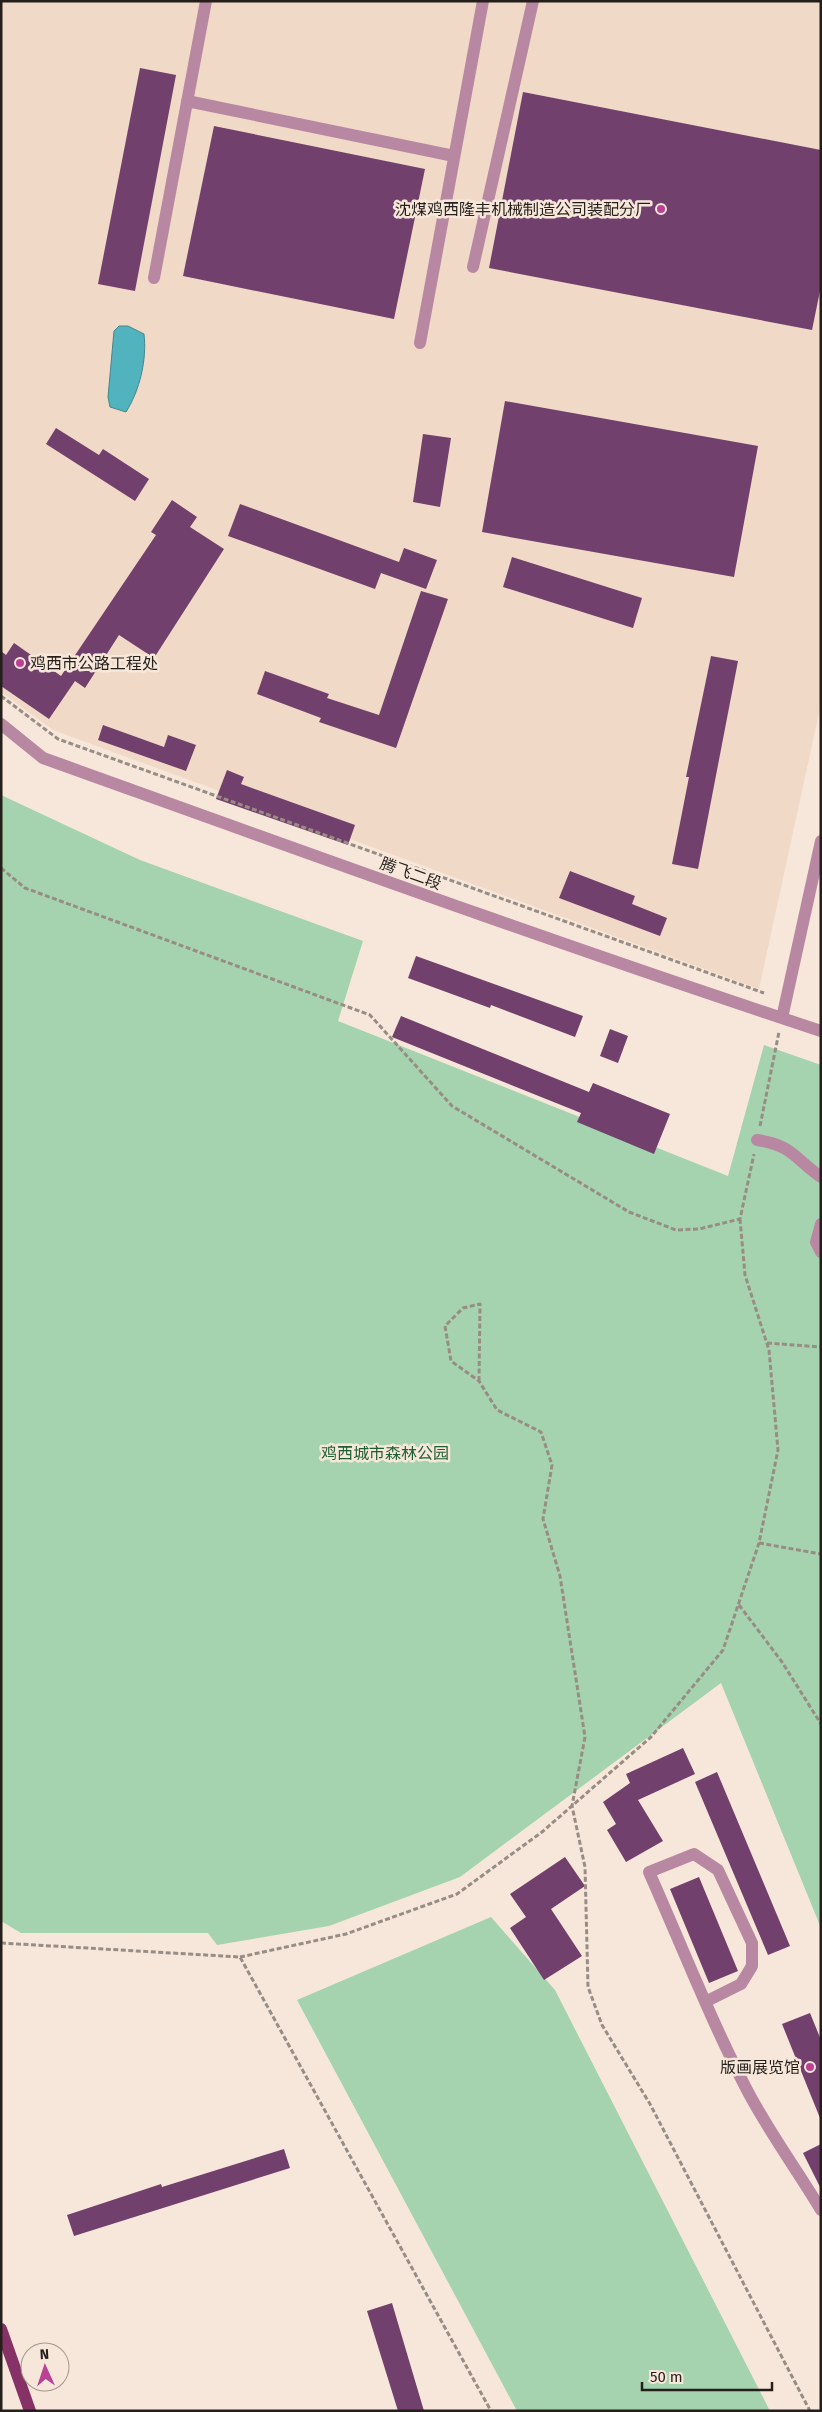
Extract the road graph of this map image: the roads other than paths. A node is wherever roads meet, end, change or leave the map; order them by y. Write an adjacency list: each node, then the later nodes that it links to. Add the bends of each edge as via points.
1 (206, 1): 4 (street)
2 (483, 1): 5 (street)
3 (533, 1): 6 (street)
4 (187, 101): 5 (street); 7 (street)
5 (454, 156): 8 (street)
6 (473, 267)
7 (154, 278)
8 (420, 343)
9 (1, 724): 11 (street, 腾飞二段, via 43,758 520,930)
10 (821, 841): 11 (street)
11 (782, 1018): 12 (street, 腾飞二段)
12 (821, 1031)
13 (757, 1140): 14 (street, via 786,1147)
14 (821, 1177)
15 (821, 1224): 16 (street, via 816,1242)
16 (821, 1252)
17 (707, 2001): 17 (street, via 649,1872 694,1854 718,1870 752,1943 752,1966 741,1984); 18 (street, via 747,2089)
18 (821, 2210)
19 (1, 2329): 20 (main road)
20 (30, 2411)

